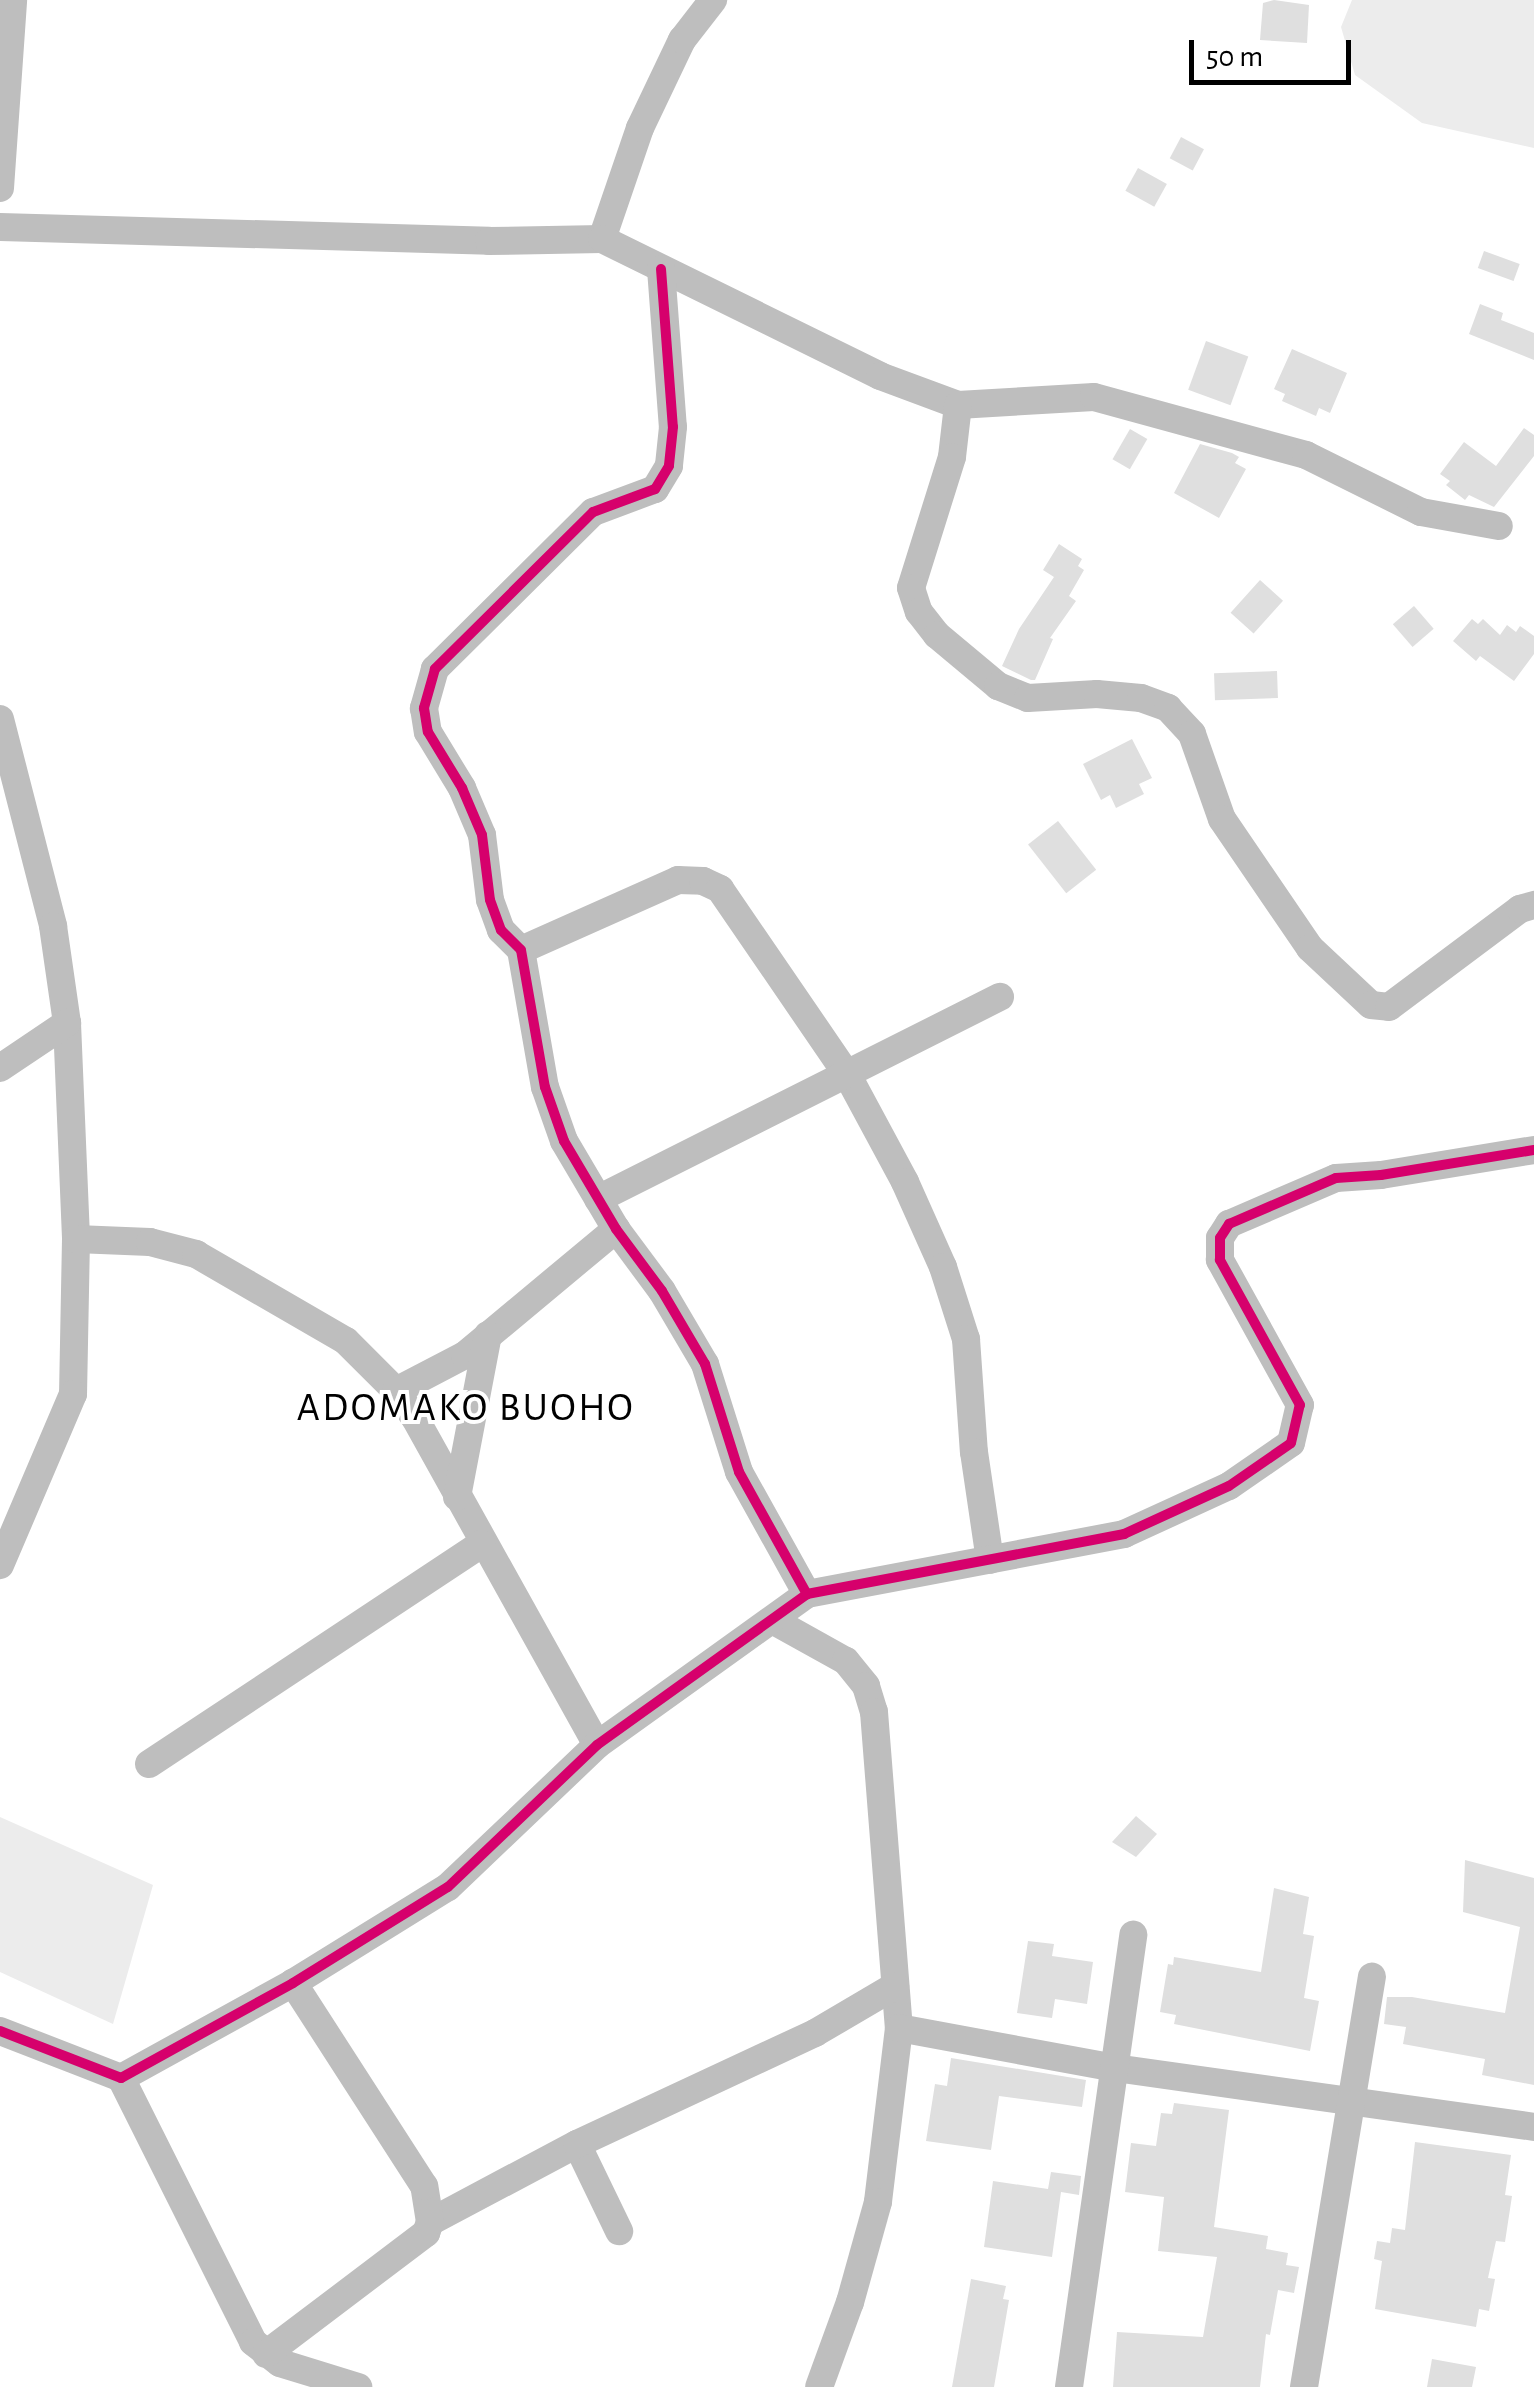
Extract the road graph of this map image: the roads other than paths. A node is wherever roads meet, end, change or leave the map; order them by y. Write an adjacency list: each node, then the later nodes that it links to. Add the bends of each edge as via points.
1 (713, 0): 5 (street, via 682,40 640,128)
2 (13, 6): 3 (street)
3 (0, 188)
4 (0, 227): 5 (street, via 489,242)
5 (602, 239): 6 (street)
6 (661, 269): 7 (street, via 880,376); 11 (street, via 673,427 668,466 655,490 593,512 435,669 424,708 428,732 482,835 501,930)
7 (958, 406): 8 (street, via 1094,397 1306,455 1421,512); 10 (street, via 952,457 911,588 937,635 998,686 1028,698 1097,694 1168,708 1192,734 1222,819 1310,948 1371,1006 1389,1007 1520,909)
8 (1499, 526)
9 (0, 718): 13 (street, via 53,926)
10 (1534, 906)
11 (520, 950): 15 (street, via 678,880 703,881 720,889); 17 (street, via 545,1087 564,1142)
12 (1000, 996): 15 (street)
13 (66, 1023): 14 (street); 19 (street)
14 (0, 1068)
15 (848, 1076): 17 (street); 24 (street, via 943,1267 966,1340)
16 (1534, 1150): 24 (street, via 1336,1178 1228,1224 1220,1260 1300,1405 1291,1443 1229,1486 1124,1534)
17 (598, 1199): 18 (street)
18 (616, 1229): 20 (street); 26 (street, via 705,1364 739,1472)
19 (76, 1239): 21 (street, via 150,1242 196,1254 346,1342); 25 (street, via 74,1394)
20 (488, 1335): 21 (street); 22 (street)
21 (396, 1391): 22 (street)
22 (457, 1497): 23 (street)
23 (482, 1544): 28 (street); 29 (street)
24 (990, 1560): 26 (street)
25 (0, 1565)
26 (807, 1594): 27 (street)
27 (774, 1620): 28 (street); 33 (street, via 846,1661 866,1686 874,1712)
28 (597, 1745): 32 (street, via 448,1887)
29 (149, 1764)
30 (1133, 1935): 36 (street)
31 (1372, 1978): 38 (street)
32 (293, 1983): 37 (street); 41 (street, via 424,2186)
33 (896, 1986): 34 (street); 40 (street, via 815,2033)
34 (899, 2028): 36 (street); 45 (street, via 878,2202)
35 (0, 2031): 37 (street)
36 (1116, 2068): 38 (street); 46 (street)
37 (121, 2078): 43 (street, via 254,2342)
38 (1353, 2102): 39 (street); 47 (street)
39 (1534, 2127)
40 (577, 2144): 41 (street); 42 (street)
41 (430, 2222): 43 (street, via 426,2234)
42 (619, 2231)
43 (266, 2354): 44 (street)
44 (358, 2387)
45 (818, 2387)
46 (1069, 2387)
47 (1304, 2387)

